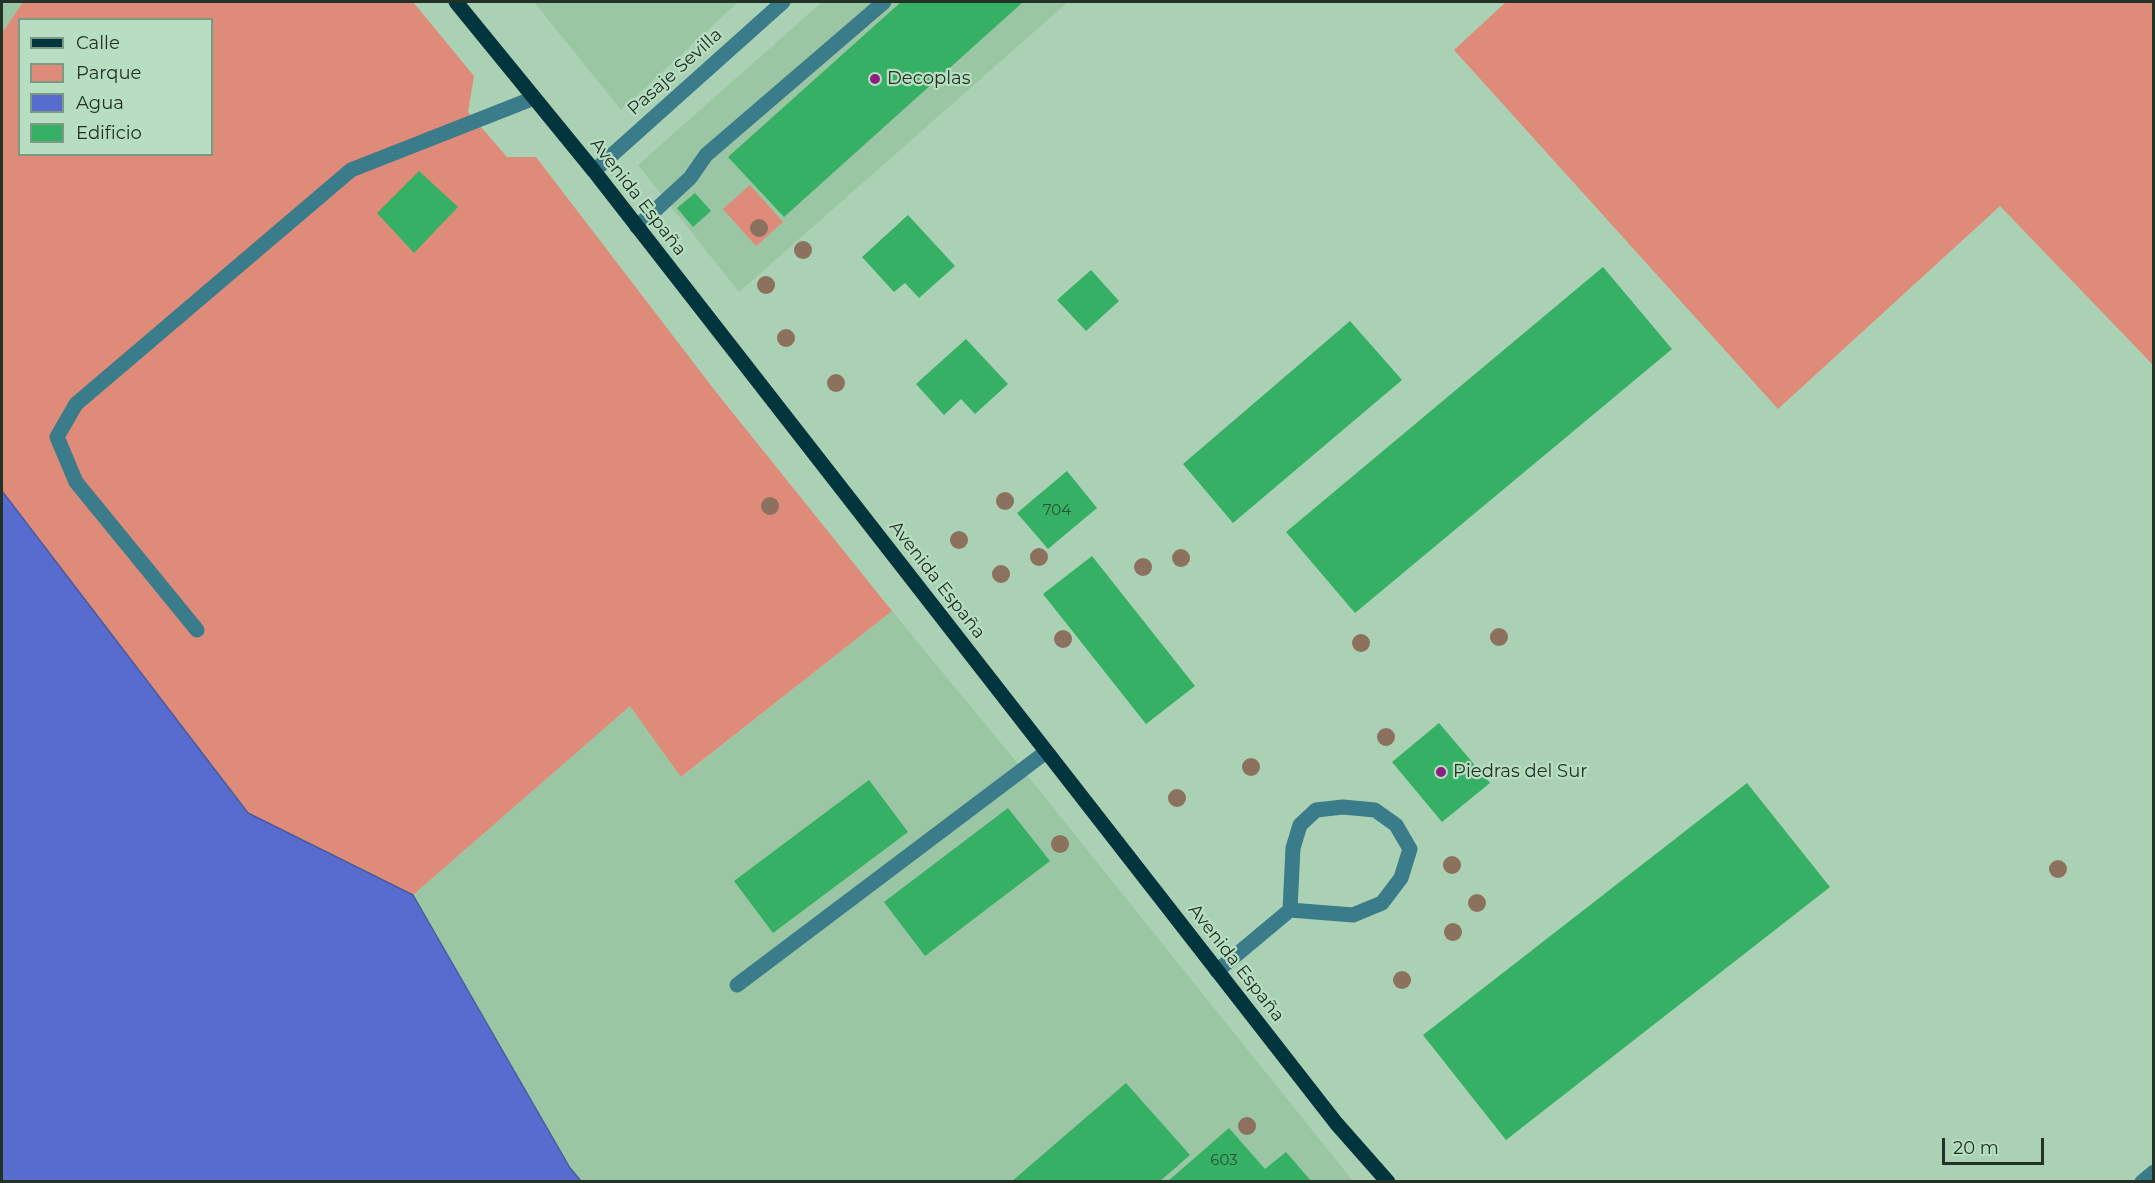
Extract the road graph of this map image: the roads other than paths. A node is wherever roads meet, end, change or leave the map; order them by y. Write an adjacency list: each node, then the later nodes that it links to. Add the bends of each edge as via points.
1 (456, 2): 4 (main road, Avenida España)
2 (783, 2): 5 (street, Pasaje Sevilla)
3 (884, 2): 6 (street, via 706,155 690,178)
4 (534, 98): 5 (main road, Avenida España); 7 (street, via 351,170 76,404 57,437 76,482)
5 (594, 171): 6 (main road, Avenida España)
6 (637, 226): 8 (main road, Avenida España)
7 (197, 630)
8 (1046, 752): 10 (main road, Avenida España); 11 (street)
9 (1290, 910): 9 (street, via 1353,915 1382,903 1401,878 1410,849 1396,825 1375,810 1316,810 1300,825 1293,848); 10 (street)
10 (1217, 971): 13 (main road, Avenida España, via 1336,1123)
11 (737, 985)
12 (2154, 1172): 14 (street)
13 (1388, 1182)
14 (2142, 1182)

